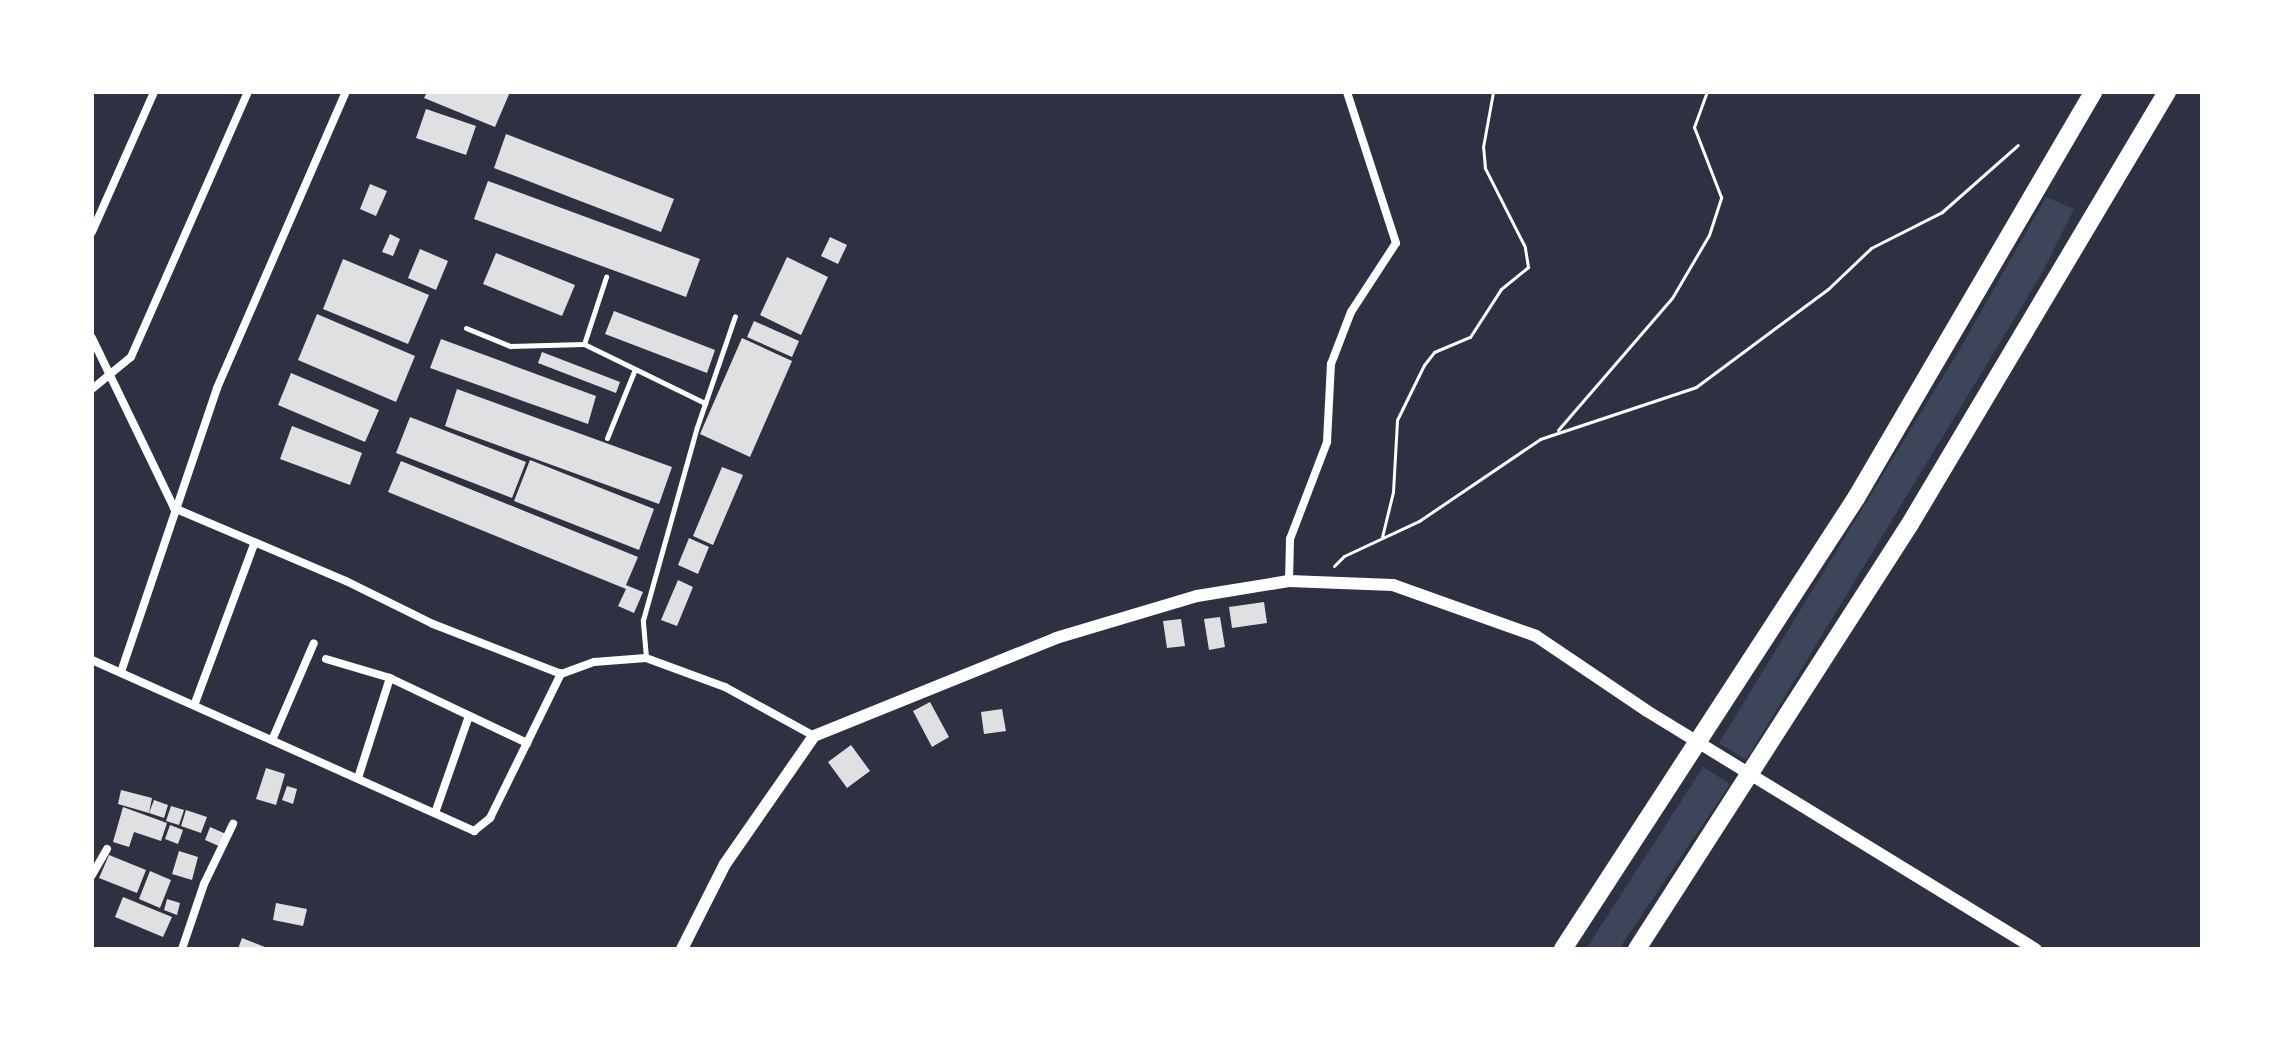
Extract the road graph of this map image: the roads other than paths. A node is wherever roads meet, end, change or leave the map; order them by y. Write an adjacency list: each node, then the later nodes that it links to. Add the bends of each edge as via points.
1 (154, 92): 7 (street)
2 (248, 92): 14 (street, via 131,357)
3 (346, 92): 18 (street, via 223,375)
4 (1347, 92): 20 (street, via 1396,243 1351,312 1331,364 1327,442 1290,539)
5 (2093, 92): 40 (highway, via 1856,498)
6 (2167, 92): 41 (highway, via 1910,524)
7 (92, 232)
8 (606, 277): 12 (lane)
9 (735, 316): 16 (lane)
10 (466, 328): 12 (lane, via 510,346)
11 (92, 338): 14 (street)
12 (584, 344): 13 (lane)
13 (635, 369): 16 (lane); 17 (lane)
14 (111, 373): 15 (street); 18 (street)
15 (92, 389)
16 (705, 403): 22 (lane, via 643,620)
17 (607, 438)
18 (174, 508): 19 (street); 25 (street)
19 (254, 544): 26 (street); 28 (street)
20 (1289, 581): 30 (street, via 1197,596 1056,638); 42 (street, via 1393,585 1536,636 1647,711)
21 (314, 643): 31 (street)
22 (646, 658): 26 (street, via 594,662); 30 (street, via 725,687)
23 (326, 659): 27 (street)
24 (93, 663): 25 (street)
25 (121, 672): 28 (street)
26 (561, 674): 32 (street)
27 (390, 678): 29 (street); 33 (street)
28 (195, 703): 31 (street)
29 (468, 719): 32 (street); 34 (street)
30 (814, 736): 39 (street, via 725,864)
31 (273, 738): 33 (street)
32 (527, 743): 34 (street, via 483,827 474,831)
33 (358, 778): 34 (street)
34 (435, 813)
35 (233, 824): 38 (street, via 204,884)
36 (107, 849): 37 (street)
37 (92, 875)
38 (182, 949)
39 (682, 949)
40 (1563, 949)
41 (1637, 949)
42 (2036, 949)

